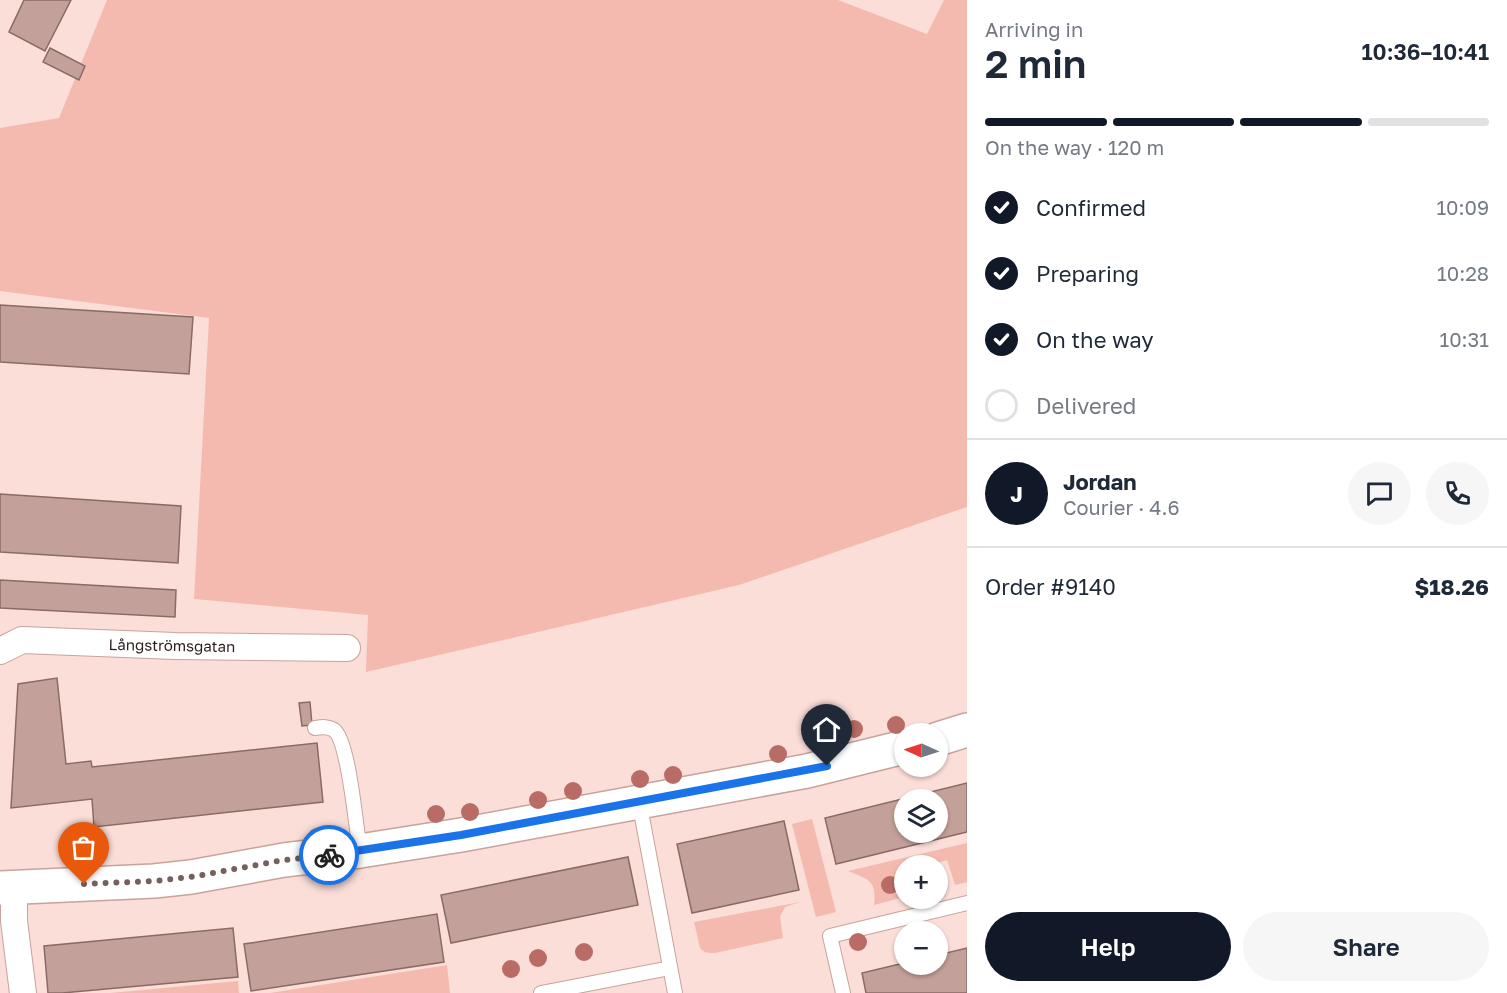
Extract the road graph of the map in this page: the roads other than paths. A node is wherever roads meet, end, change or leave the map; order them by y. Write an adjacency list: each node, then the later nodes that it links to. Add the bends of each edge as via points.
1 (347, 648): 2 (street, Långströmsgatan, via 22,640)
2 (0, 651)
3 (315, 728): 8 (lane, via 335,730 341,739)
4 (967, 730): 5 (street)
5 (948, 736)
6 (894, 749): 7 (street, via 807,771)
7 (639, 801): 8 (street); 11 (lane)
8 (360, 851): 9 (street, via 182,878)
9 (7, 887): 12 (street)
10 (967, 903): 15 (lane, via 830,936)
11 (670, 968): 13 (lane); 14 (lane)
12 (23, 993)
13 (541, 993)
14 (675, 993)
15 (843, 993)

